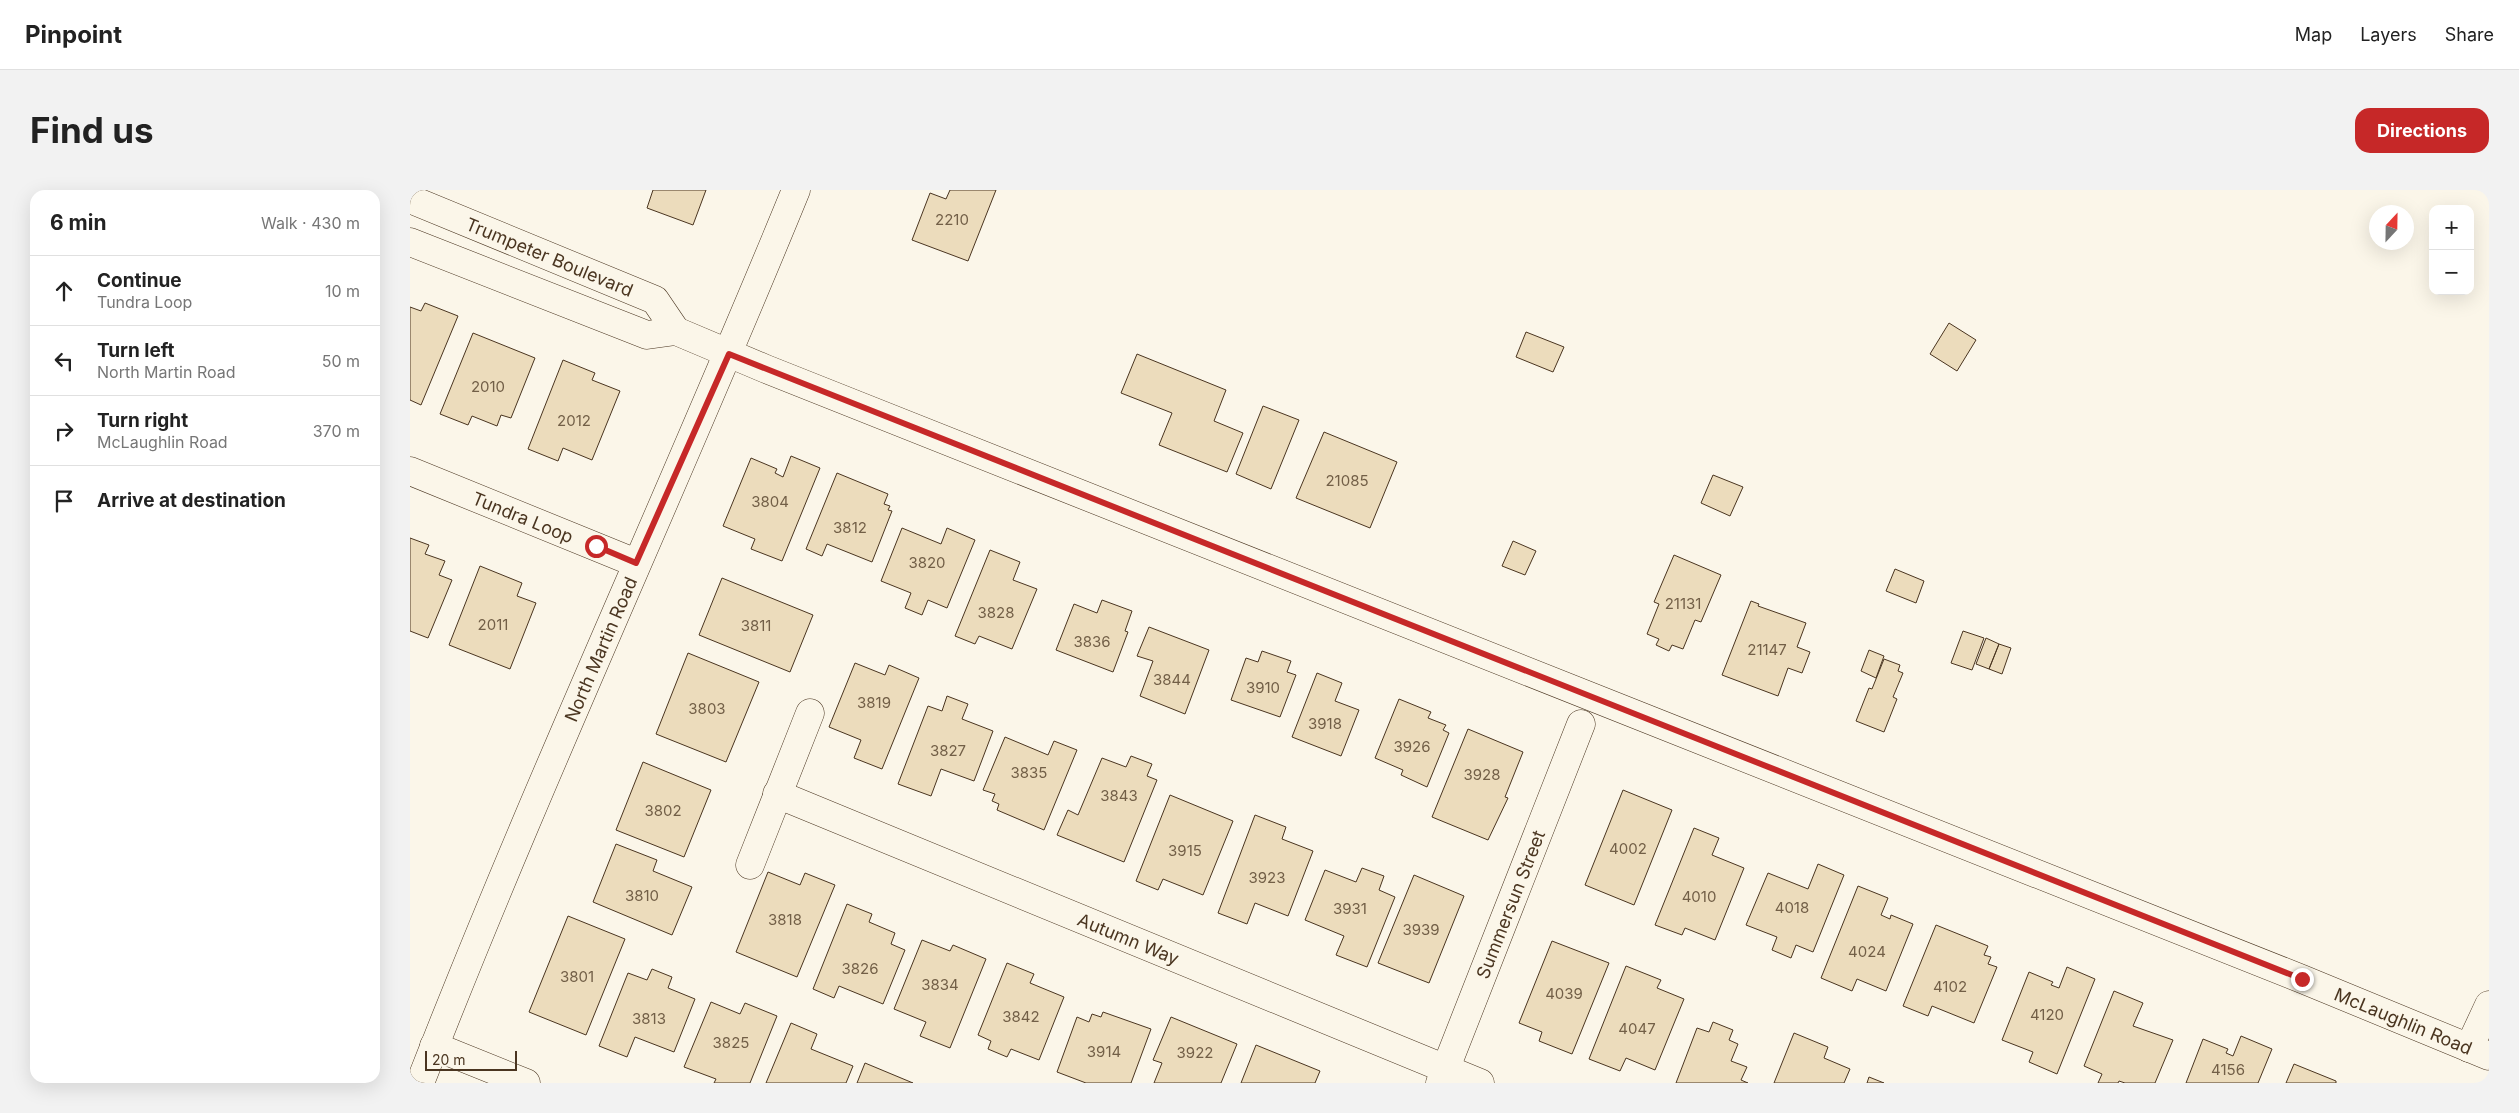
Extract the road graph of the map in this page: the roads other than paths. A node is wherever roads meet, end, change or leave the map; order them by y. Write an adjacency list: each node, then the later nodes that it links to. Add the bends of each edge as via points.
1 (796, 190): 5 (street, North Martin Road)
2 (410, 199): 4 (street, Trumpeter Boulevard, via 655,300)
3 (410, 242): 4 (street, Trumpeter Boulevard, via 647,335)
4 (676, 331): 5 (street)
5 (729, 354): 7 (street, North Martin Road); 14 (street, McLaughlin Road)
6 (410, 471): 7 (street, Tundra Loop)
7 (636, 563): 13 (street, North Martin Road)
8 (810, 713): 10 (street)
9 (1581, 724): 15 (street, Summersun Street)
10 (777, 794): 11 (street); 15 (street, Autumn Way)
11 (750, 865)
12 (2489, 1005): 14 (street)
13 (434, 1046): 16 (street, North Martin Road); 17 (street)
14 (2479, 1052)
15 (1443, 1076): 18 (street, Autumn Way)
16 (420, 1083)
17 (526, 1083)
18 (1480, 1083)

